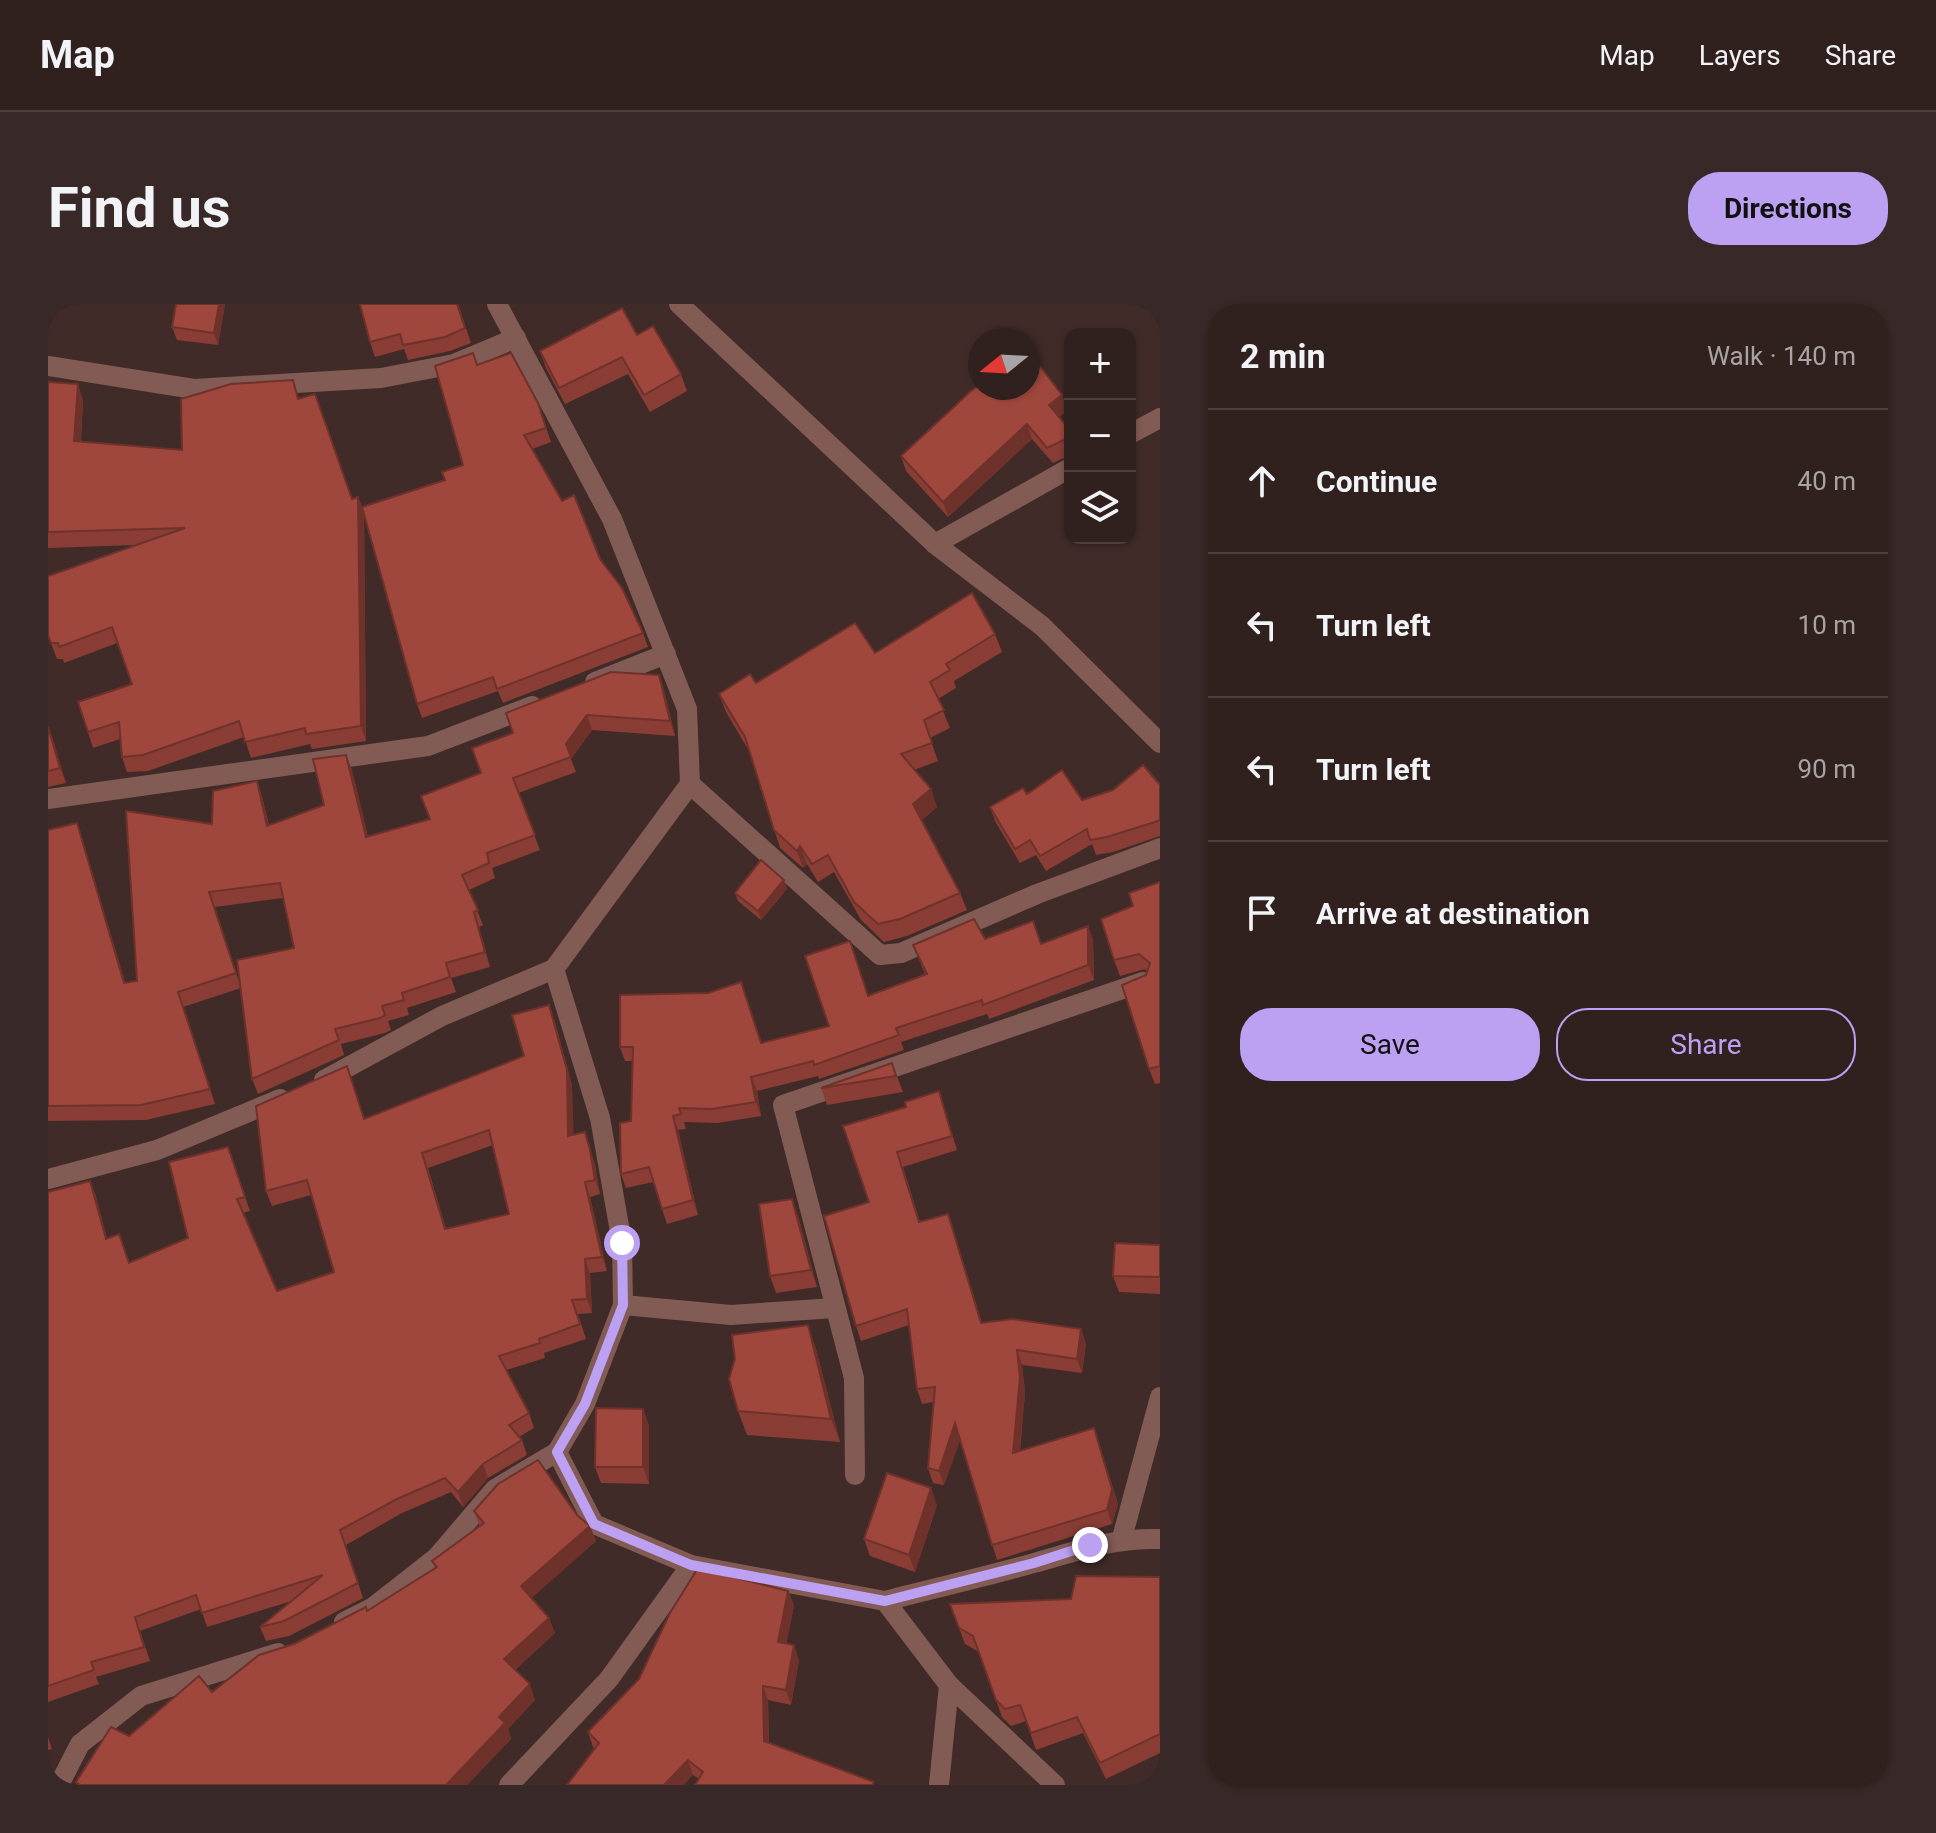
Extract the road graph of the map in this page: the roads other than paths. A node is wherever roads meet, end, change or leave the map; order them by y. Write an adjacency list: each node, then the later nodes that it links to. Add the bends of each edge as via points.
1 (497, 304): 3 (street)
2 (679, 304): 8 (street)
3 (516, 338): 4 (street, via 454,364 365,379 194,389); 9 (street, via 612,519)
4 (48, 366)
5 (1160, 418): 6 (street)
6 (1136, 431)
7 (1064, 471): 8 (street)
8 (935, 544): 12 (street, via 1042,626)
9 (666, 654): 10 (street); 13 (street, via 687,709)
10 (577, 689)
11 (547, 700): 14 (street, via 428,746)
12 (1160, 743)
13 (690, 784): 15 (street, via 880,955 901,953); 16 (street)
14 (48, 799)
15 (1160, 848)
16 (554, 969): 18 (street, via 442,1016 317,1083 157,1150); 19 (street, via 600,1118 622,1243)
17 (1143, 982): 20 (street, via 783,1105)
18 (48, 1179)
19 (623, 1305): 20 (street, via 731,1315); 22 (street, via 585,1404)
20 (834, 1308): 23 (street, via 854,1378)
21 (1160, 1397): 24 (street)
22 (557, 1452): 26 (street, via 594,1524); 28 (street, via 495,1489 437,1557 372,1608)
23 (855, 1475)
24 (1122, 1538): 25 (street); 27 (street)
25 (1160, 1539)
26 (691, 1565): 27 (street); 32 (street, via 609,1679)
27 (885, 1601): 30 (street)
28 (320, 1634)
29 (294, 1648): 31 (street, via 141,1696 80,1744)
30 (949, 1685): 33 (street); 34 (street)
31 (59, 1785)
32 (509, 1785)
33 (939, 1785)
34 (1055, 1785)

